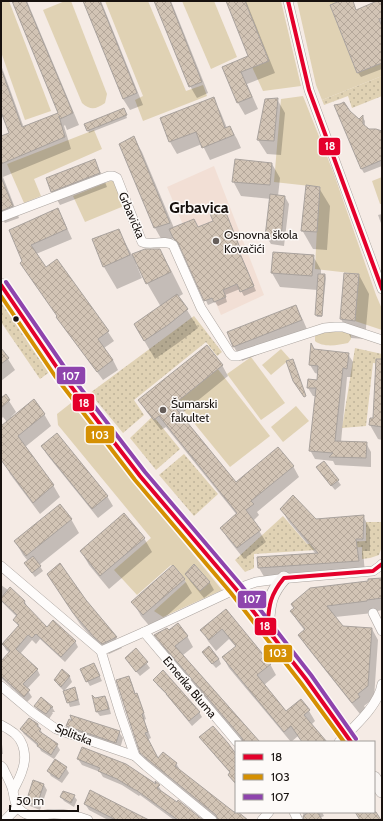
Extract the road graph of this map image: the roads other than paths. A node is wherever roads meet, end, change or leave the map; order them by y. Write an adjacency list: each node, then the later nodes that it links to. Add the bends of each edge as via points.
1 (288, 1): 4 (street, via 309,90)
2 (1, 217): 5 (street, Grbavička, via 113,176 117,178 142,242 173,245 201,308 233,356 324,328 343,328)
3 (1, 285): 9 (main road, via 60,372 123,454)
4 (382, 289)
5 (382, 340)
6 (382, 564): 8 (street, via 373,571)
7 (1, 566): 14 (street)
8 (284, 578): 9 (street, via 256,582); 11 (main road, via 273,594)
9 (236, 589): 11 (main road); 13 (street)
10 (373, 613): 12 (street)
11 (267, 629): 18 (main road)
12 (382, 631)
13 (144, 632): 14 (street); 19 (street, Emerika Bluma)
14 (101, 651): 20 (street, Splitska)
15 (382, 684): 18 (street, via 373,705)
16 (1, 686): 20 (street, Splitska, via 56,729)
17 (1, 724): 23 (street, via 15,733 24,747 23,770)
18 (346, 740)
19 (236, 741)
20 (135, 756): 28 (street, Splitska)
21 (1, 766): 23 (street)
22 (375, 780): 24 (main road)
23 (13, 791): 25 (street, via 14,801)
24 (382, 791)
25 (18, 807): 26 (street); 27 (street, via 30,815 54,814)
26 (6, 819)
27 (88, 820)
28 (212, 820)

